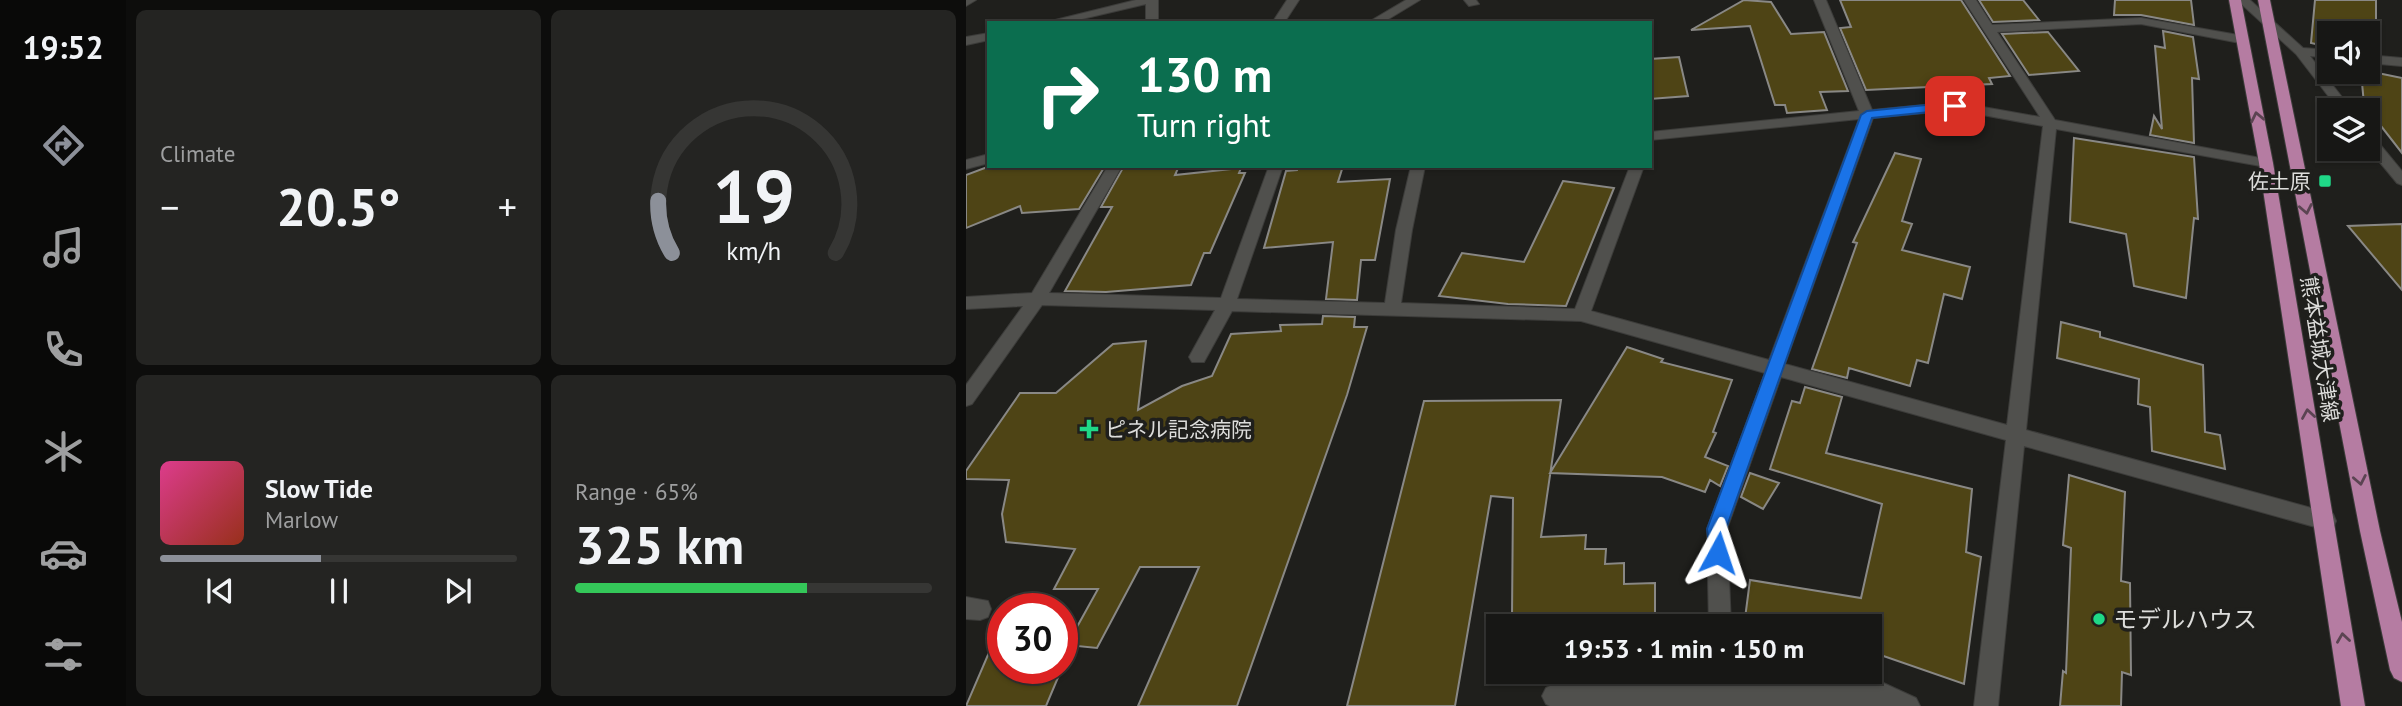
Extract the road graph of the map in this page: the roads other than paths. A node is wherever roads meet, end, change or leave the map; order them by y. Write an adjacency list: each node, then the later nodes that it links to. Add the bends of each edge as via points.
1 (970, 0): 10 (street)
2 (1152, 0): 11 (street); 12 (street)
3 (1293, 0): 13 (street)
4 (1414, 0): 14 (street)
5 (1820, 0): 25 (street)
6 (1970, 0): 16 (street)
7 (2235, 0): 18 (main road, 熊本益城大津線)
8 (2243, 0): 15 (street)
9 (2264, 0): 15 (main road, 熊本益城大津線)
10 (966, 4)
11 (1058, 21)
12 (1152, 21)
13 (1279, 21)
14 (1377, 21)
15 (2268, 22): 20 (street); 48 (main road, 熊本益城大津線, one-way to 48)
16 (1991, 29): 18 (street, via 2140,21); 26 (street)
17 (987, 36): 19 (street)
18 (2240, 39): 30 (main road, 熊本益城大津線, one-way to 18)
19 (966, 41)
20 (2300, 51): 21 (street); 24 (street)
21 (2317, 53)
22 (2380, 60): 23 (street)
23 (2402, 62)
24 (2337, 98)
25 (1867, 115): 26 (street, via 1955,106); 27 (street); 43 (street)
26 (2050, 123): 30 (street); 45 (street)
27 (1652, 136)
28 (2380, 153): 36 (street)
29 (987, 159): 31 (street)
30 (2266, 163): 46 (main road, 熊本益城大津線, one-way to 30)
31 (966, 165)
32 (1114, 168): 37 (street)
33 (1275, 168): 39 (street)
34 (1418, 168): 40 (street)
35 (1636, 168): 41 (street)
36 (2402, 180)
37 (1037, 299): 38 (street); 39 (street); 44 (street)
38 (966, 303)
39 (1226, 306): 40 (street); 42 (street)
40 (1392, 309): 41 (street)
41 (1581, 315): 43 (street)
42 (1198, 357)
43 (1776, 368): 45 (street); 47 (street, via 1717,529)
44 (966, 399)
45 (2017, 438): 46 (street); 52 (street)
46 (2326, 521): 53 (main road, 熊本益城大津線, one-way to 46)
47 (1720, 614)
48 (2402, 670)
49 (1711, 692): 50 (street); 51 (street, via 1879,693)
50 (1554, 696)
51 (1908, 706)
52 (1986, 706)
53 (2353, 706)

